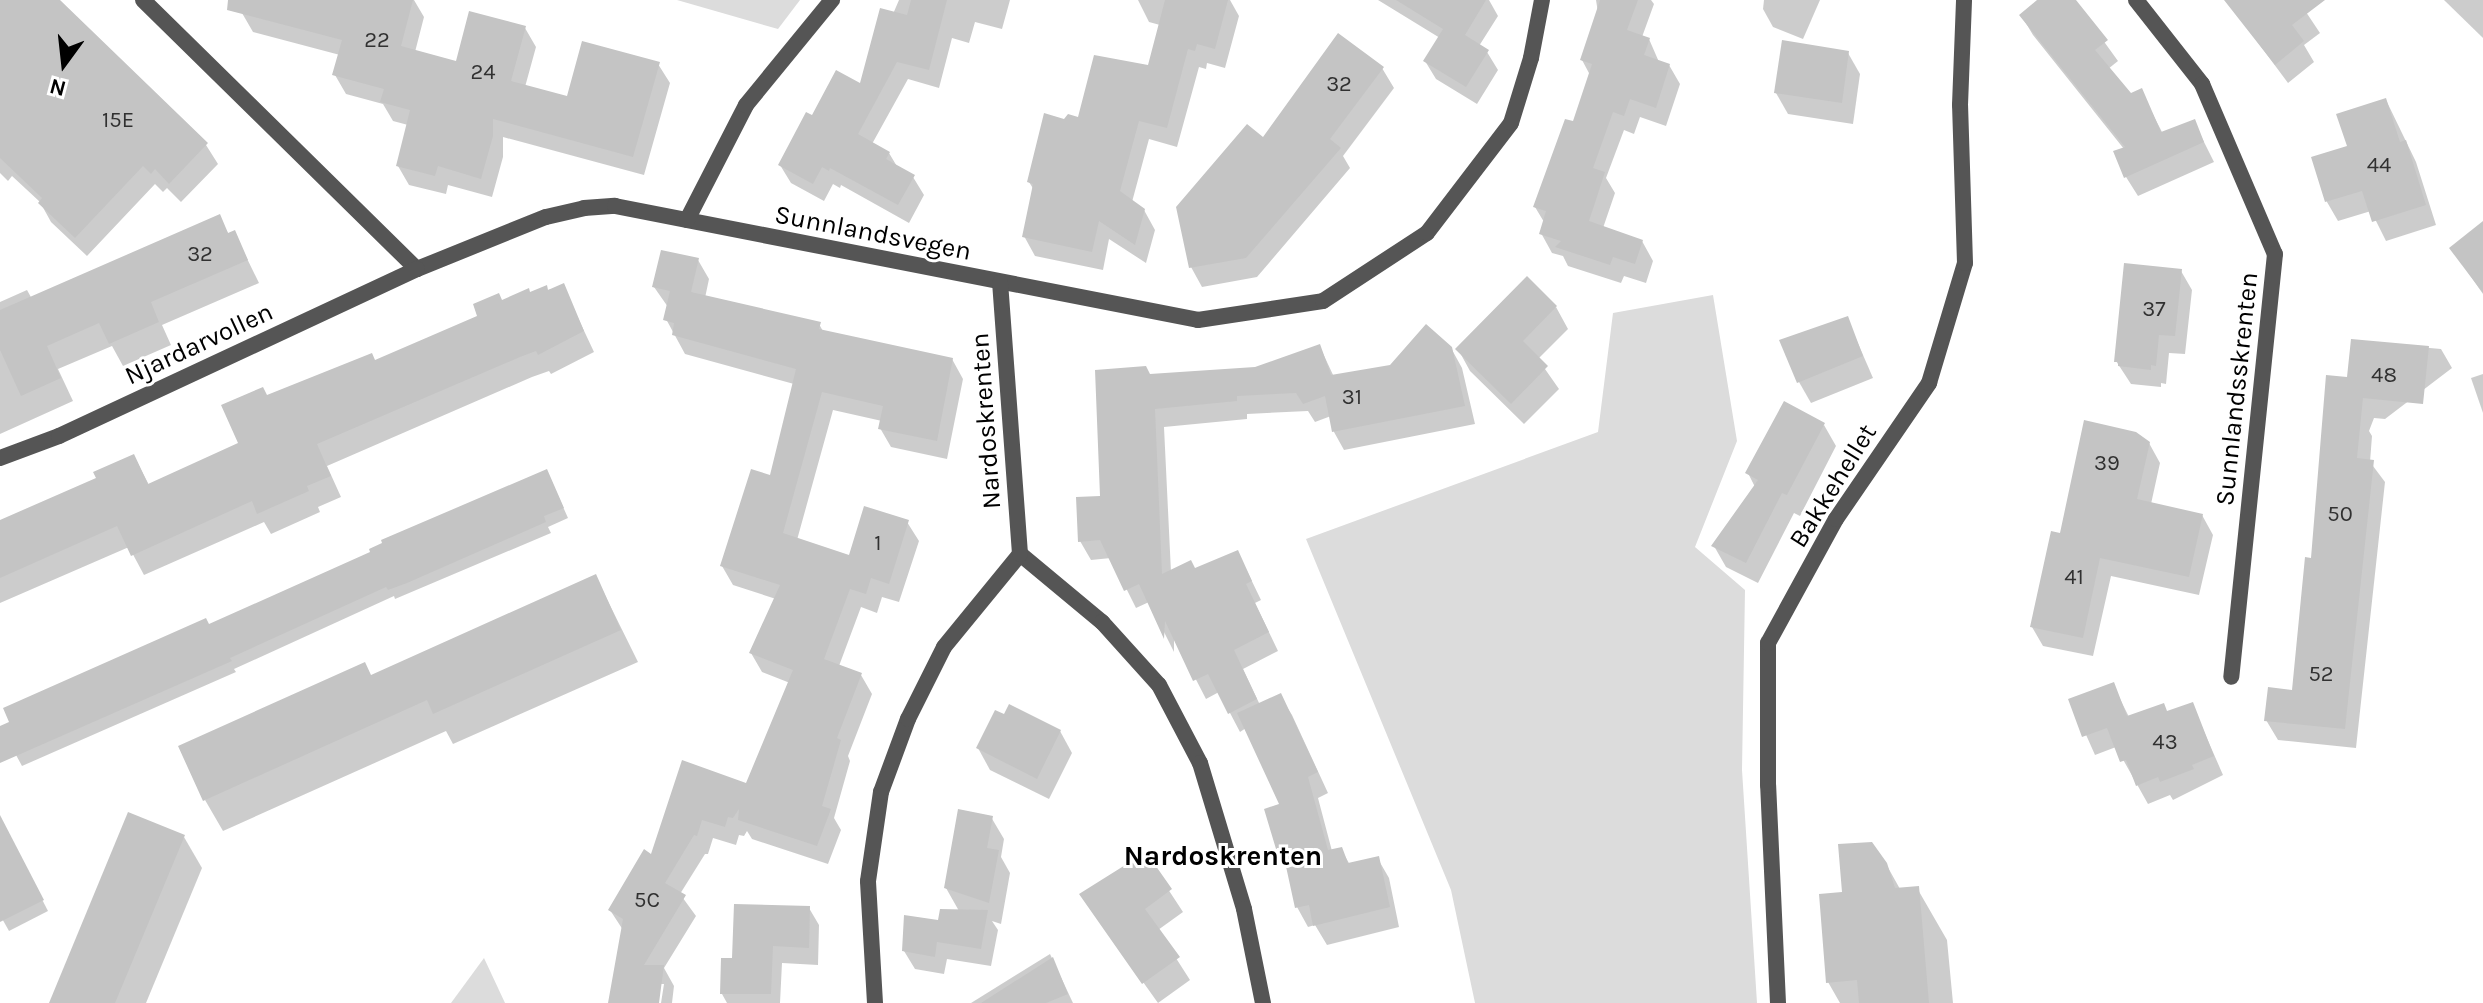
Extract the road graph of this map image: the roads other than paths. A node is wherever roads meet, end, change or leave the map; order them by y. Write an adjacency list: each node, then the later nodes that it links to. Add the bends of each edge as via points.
1 (143, 0): 7 (street)
2 (832, 0): 6 (street, via 746,105)
3 (1542, 0): 8 (street, Sunnlandsvegen, via 1511,123 1427,233 1323,301 1198,320)
4 (1964, 0): 14 (street, Bakkehellet, via 1960,105 1965,263 1929,383 1836,519 1768,643 1768,793)
5 (2136, 0): 11 (street, Sunnlandsskrenten, via 2202,84 2275,254)
6 (687, 220): 7 (street, Sunnlandsvegen, via 615,206 584,208 546,217); 8 (street, Sunnlandsvegen)
7 (417, 269): 9 (street, Njardarvollen, via 59,436)
8 (1000, 283): 10 (street, Nardoskrenten)
9 (0, 458)
10 (1020, 554): 12 (street, via 944,647 908,719 881,792 868,881); 13 (street, via 1102,622 1159,685 1200,763 1244,909)
11 (2231, 677)
12 (875, 1003)
13 (1263, 1003)
14 (1778, 1003)

